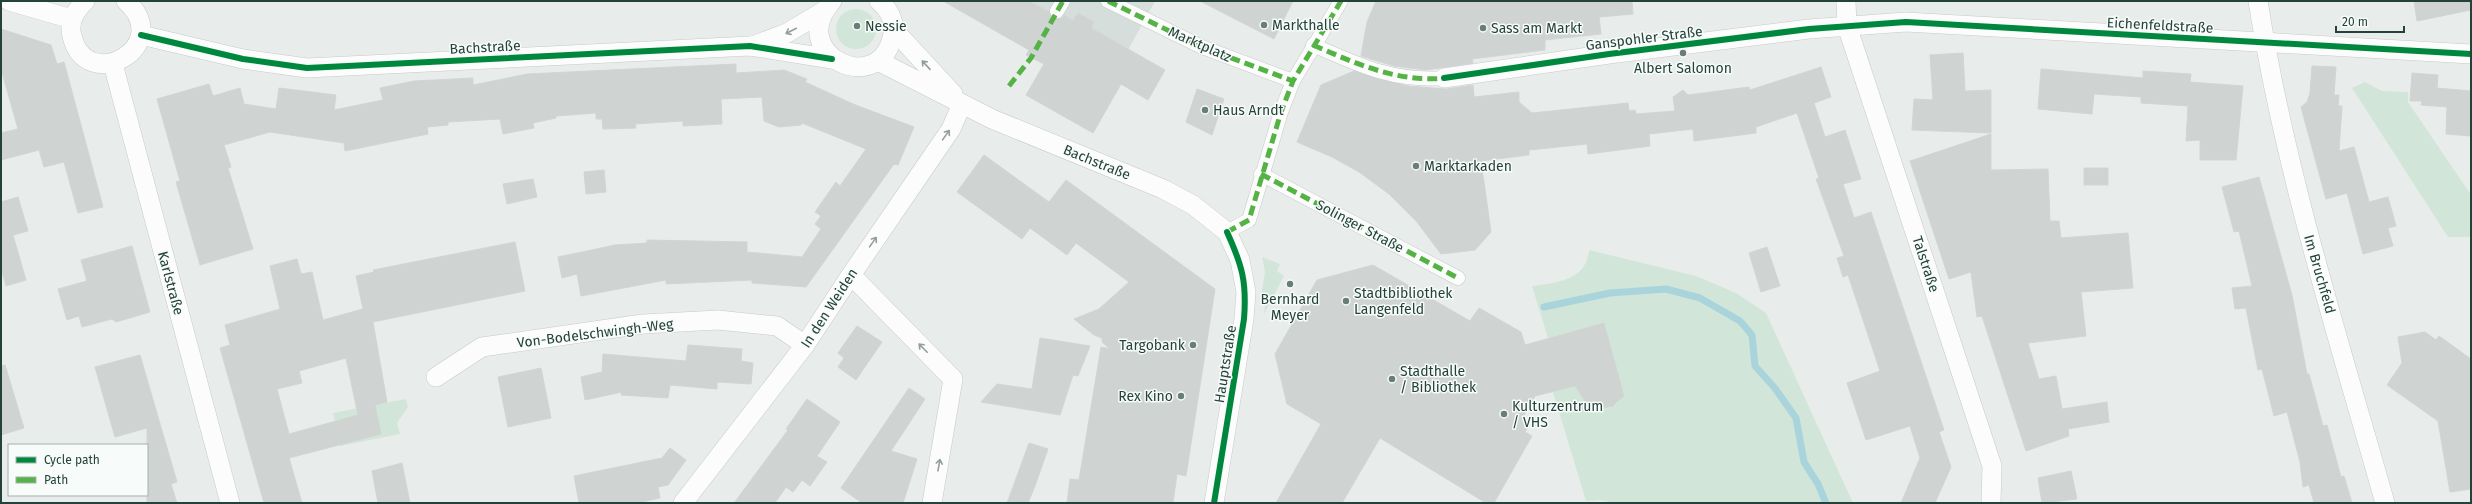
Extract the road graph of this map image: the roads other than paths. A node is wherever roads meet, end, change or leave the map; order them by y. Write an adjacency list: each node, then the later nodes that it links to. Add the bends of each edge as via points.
1 (9, 1): 10 (street)
2 (85, 1): 10 (street)
3 (126, 1): 13 (street, via 134,8 140,20)
4 (1108, 1): 22 (street, Marktplatz, via 1202,47)
5 (1341, 1): 15 (street)
6 (1846, 1): 11 (street, Talstraße)
7 (2258, 1): 14 (street, Im Bruchfeld)
8 (882, 2): 12 (street, via 891,16)
9 (828, 6): 16 (street, Bachstraße, one-way to 16, via 788,32); 18 (street, via 819,34 825,51)
10 (72, 19): 20 (street, via 71,31 80,53 90,61)
11 (1847, 26): 14 (street, Eichenfeldstraße, via 1906,22); 21 (street, Ganspohler Straße, via 1609,54); 34 (street, Talstraße, via 1992,466)
12 (894, 30): 19 (street, via 886,53); 23 (street, Bachstraße, one-way to 12)
13 (141, 35): 16 (street, Bachstraße, via 243,60 307,68); 20 (street, via 127,57)
14 (2265, 43): 17 (street, Eichenfeldstraße); 35 (street, Im Bruchfeld, via 2297,193)
15 (1313, 45): 21 (street, Ganspohler Straße, via 1363,67 1393,76 1421,80); 22 (street)
16 (750, 46): 18 (street, Bachstraße)
17 (2471, 54)
18 (832, 60): 19 (street, Bachstraße, via 853,67 866,66)
19 (878, 61): 23 (street, Bachstraße)
20 (113, 64): 30 (street, Karlstraße)
21 (1444, 78)
22 (1293, 82): 24 (street)
23 (962, 104): 25 (street, Bachstraße, via 992,119 1163,189 1193,206); 26 (street, In den Weiden, one-way to 23, via 951,129)
24 (1261, 174): 25 (street, via 1249,220); 27 (street, Solinger Straße)
25 (1227, 232): 33 (street, Hauptstraße, via 1240,260 1246,292 1244,319)
26 (850, 274): 28 (street, In den Weiden); 32 (street, one-way to 26, via 953,379)
27 (1458, 278)
28 (805, 345): 29 (street, Von-Bodelschwingh-Weg, via 777,326 718,320 643,324 482,347); 31 (street, In den Weiden)
29 (436, 377)
30 (230, 503)
31 (682, 503)
32 (932, 503)
33 (1214, 503)
34 (1991, 503)
35 (2385, 503)

